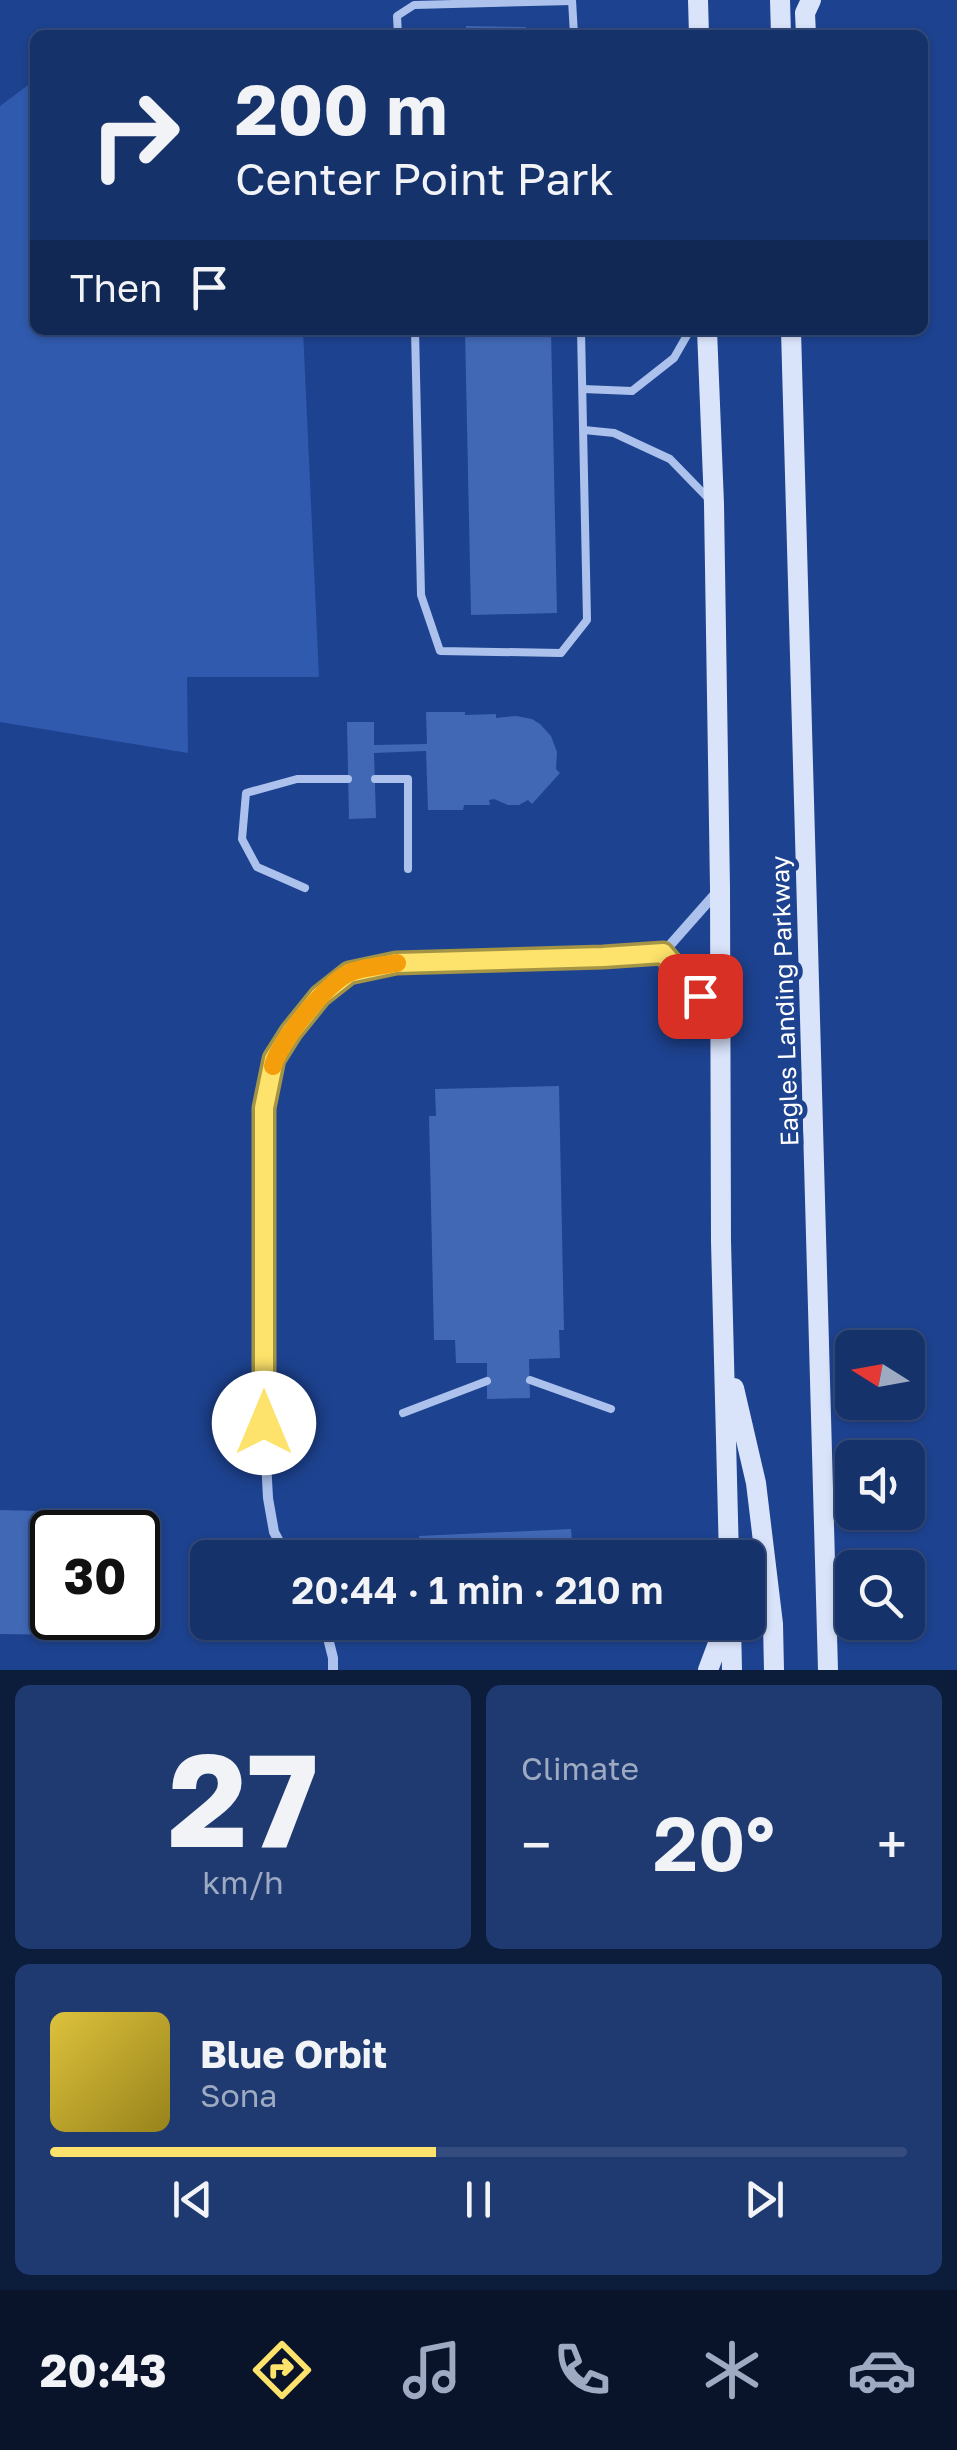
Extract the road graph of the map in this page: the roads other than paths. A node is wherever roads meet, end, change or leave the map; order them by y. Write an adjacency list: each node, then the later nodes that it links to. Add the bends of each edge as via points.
1 (698, 0): 7 (main road)
2 (780, 0): 8 (main road)
3 (811, 0): 9 (main road)
4 (572, 1): 5 (lane, via 414,5 397,16); 6 (lane)
5 (398, 30)
6 (574, 30)
7 (699, 30)
8 (782, 30)
9 (806, 30)
10 (415, 335): 18 (lane, via 422,594 440,650 561,653 586,620)
11 (581, 335): 16 (lane)
12 (687, 335): 16 (lane, via 674,358 632,391)
13 (708, 335): 19 (main road)
14 (791, 335): 17 (main road, Eagles Landing Parkway)
15 (802, 335): 17 (main road)
16 (583, 390): 18 (lane)
17 (794, 406): 41 (main road, Eagles Landing Parkway)
18 (584, 430): 19 (lane, via 614,433 670,459)
19 (714, 504): 24 (main road)
20 (348, 779): 23 (lane, via 297,778 246,793 242,839 257,867)
21 (375, 779): 22 (lane, via 408,779)
22 (408, 869)
23 (305, 888)
24 (720, 888): 25 (street); 26 (main road)
25 (663, 953): 26 (street); 32 (street, via 396,963 349,973 291,1032 274,1059 264,1108 264,1423)
26 (719, 1018): 27 (main road)
27 (724, 1347): 33 (main road); 40 (main road, via 756,1483)
28 (530, 1380): 30 (lane)
29 (487, 1381): 31 (lane)
30 (611, 1409)
31 (403, 1412)
32 (278, 1540)
33 (729, 1540)
34 (328, 1640): 37 (street)
35 (720, 1640): 38 (main road)
36 (730, 1640): 39 (main road)
37 (333, 1670)
38 (708, 1670)
39 (732, 1670)
40 (774, 1670)
41 (828, 1670)

